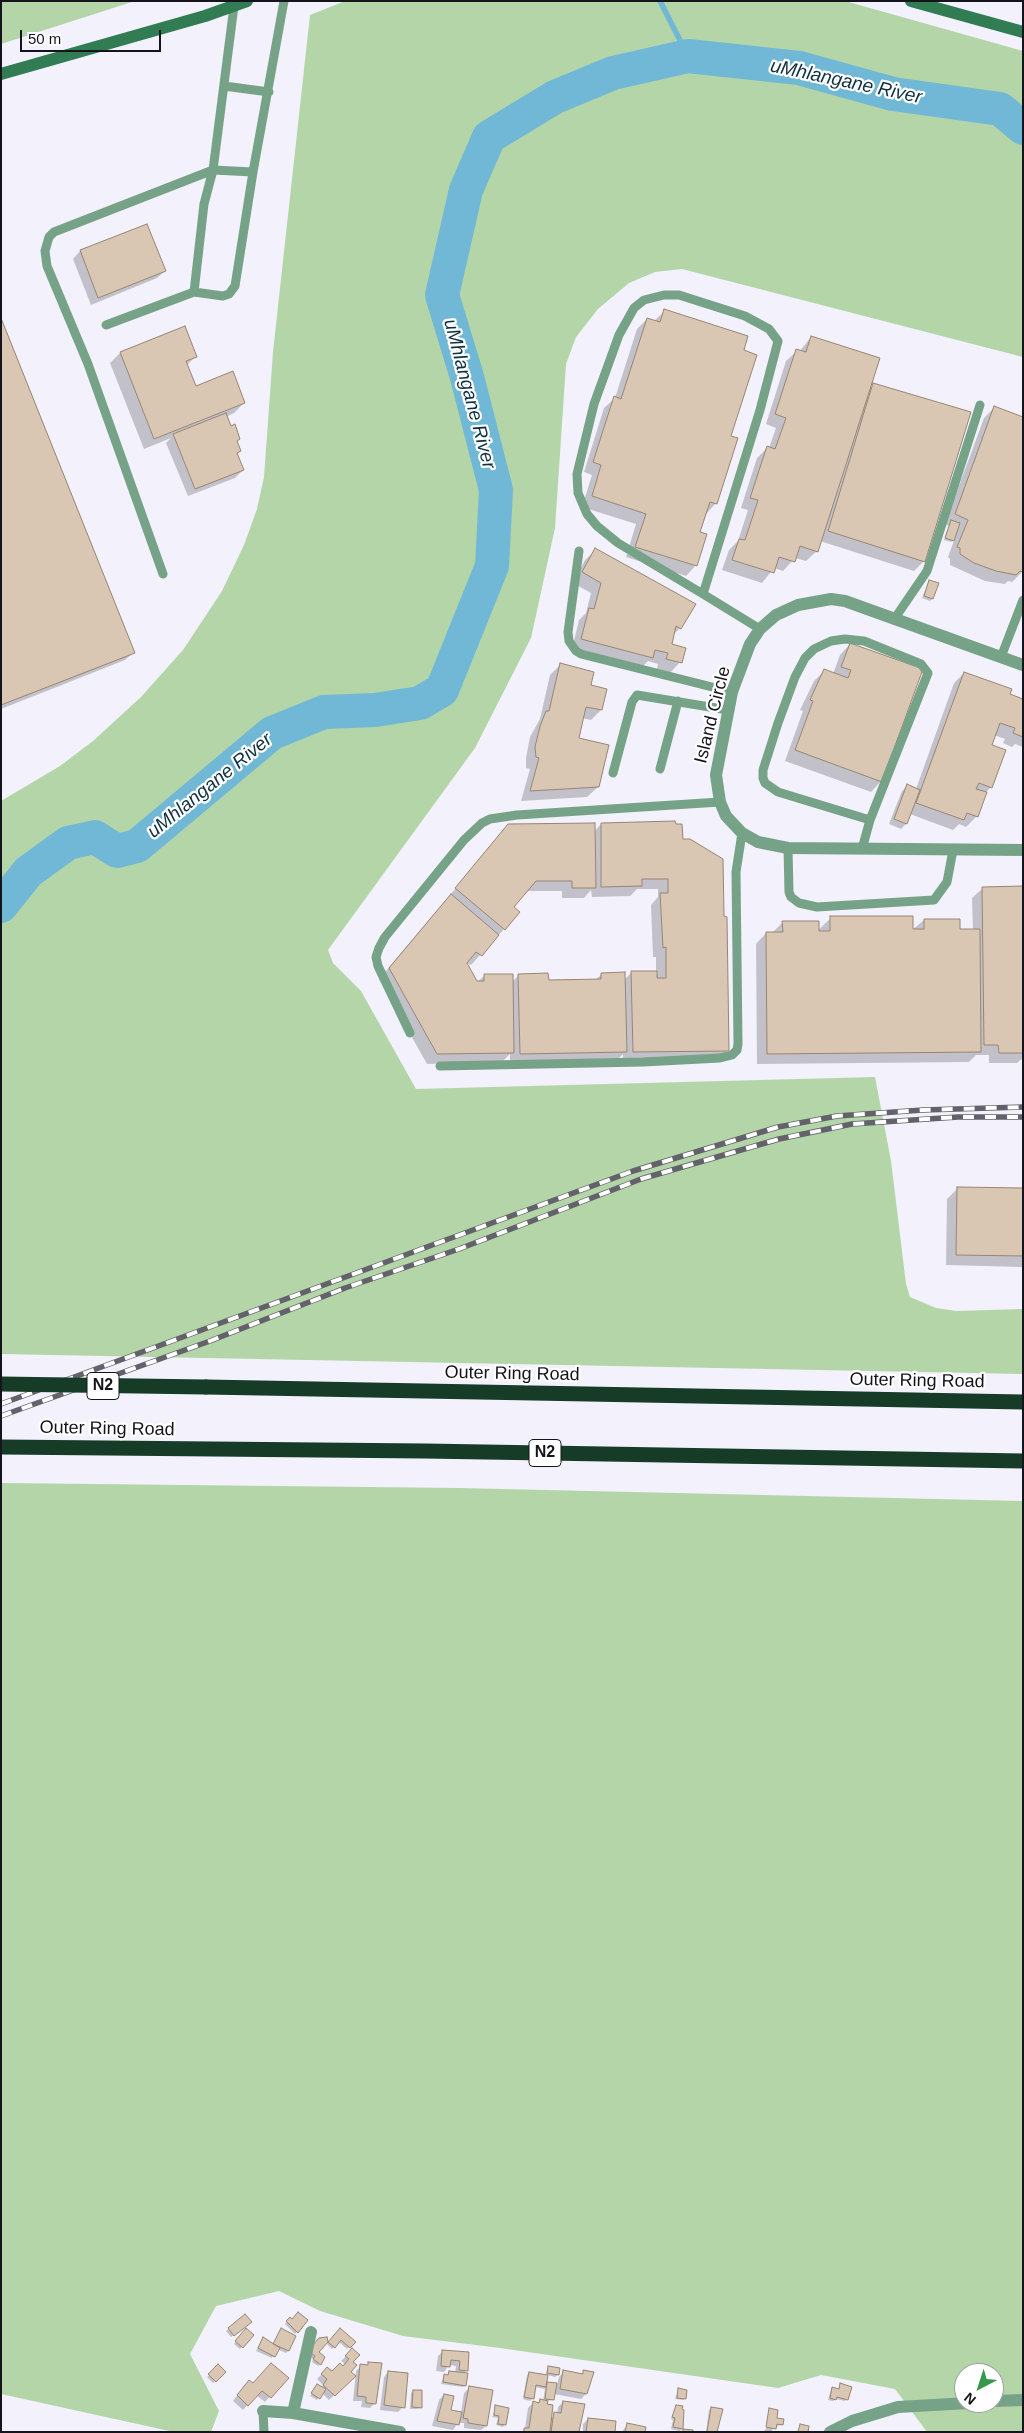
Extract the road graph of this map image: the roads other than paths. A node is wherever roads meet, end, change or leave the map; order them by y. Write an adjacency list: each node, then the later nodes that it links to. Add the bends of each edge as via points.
1 (247, 1): 4 (street)
2 (284, 1): 8 (lane)
3 (911, 1): 5 (street)
4 (234, 6): 6 (street); 7 (lane)
5 (1023, 32)
6 (1, 74)
7 (224, 86): 8 (lane); 9 (lane)
8 (269, 92): 10 (lane)
9 (214, 170): 10 (lane); 11 (lane, via 204,204); 15 (lane, via 54,232 45,251 47,266 88,364)
10 (253, 172): 11 (lane, via 235,286 223,296)
11 (194, 292): 12 (lane)
12 (106, 325)
13 (980, 405): 18 (lane, via 926,571)
14 (579, 551): 22 (lane, via 568,632 569,641 576,651)
15 (163, 574)
16 (703, 594): 16 (lane, via 778,346 769,329 738,313 679,295 653,297 634,308 619,335 594,404 577,474 578,493 597,526 618,543); 19 (lane)
17 (1023, 600): 20 (lane)
18 (895, 618): 19 (street, Island Circle, via 845,600 831,599 798,605 776,615); 20 (street, Island Circle)
19 (760, 628): 22 (street, Island Circle, via 750,644)
20 (1001, 657): 21 (street, Island Circle)
21 (1023, 665)
22 (732, 692): 24 (street, Island Circle)
23 (678, 701): 24 (lane); 25 (lane); 26 (lane, via 636,696)
24 (728, 710): 27 (street, Island Circle, via 716,775)
25 (660, 769)
26 (613, 773)
27 (720, 802): 29 (street, Island Circle, via 732,824); 34 (lane, via 517,815 482,823 464,840 385,936 379,948 378,966)
28 (870, 820): 28 (lane, via 778,792 763,778 778,723 805,658 814,649 845,638 864,641 921,664 928,673); 31 (lane)
29 (742, 833): 30 (street, Island Circle, via 758,842); 35 (lane, via 736,872 738,1044 732,1055 642,1062)
30 (788, 848): 31 (street, Island Circle); 32 (lane, via 791,897 799,904 818,907 934,900 948,882)
31 (862, 849): 32 (street, Island Circle)
32 (953, 850): 33 (street, Island Circle)
33 (1023, 850)
34 (410, 1033)
35 (440, 1066)
36 (1, 1384): 37 (highway, Outer Ring Road / N2, bridge)
37 (1023, 1402)
38 (1, 1447): 39 (highway, Outer Ring Road / N2)
39 (1023, 1460)
40 (311, 2332): 45 (street)
41 (1023, 2400): 42 (street)
42 (1004, 2401)
43 (954, 2404): 48 (street, via 898,2407 852,2421)
44 (263, 2411): 45 (street); 46 (lane)
45 (293, 2413): 47 (street)
46 (264, 2432)
47 (400, 2432)
48 (830, 2432)

